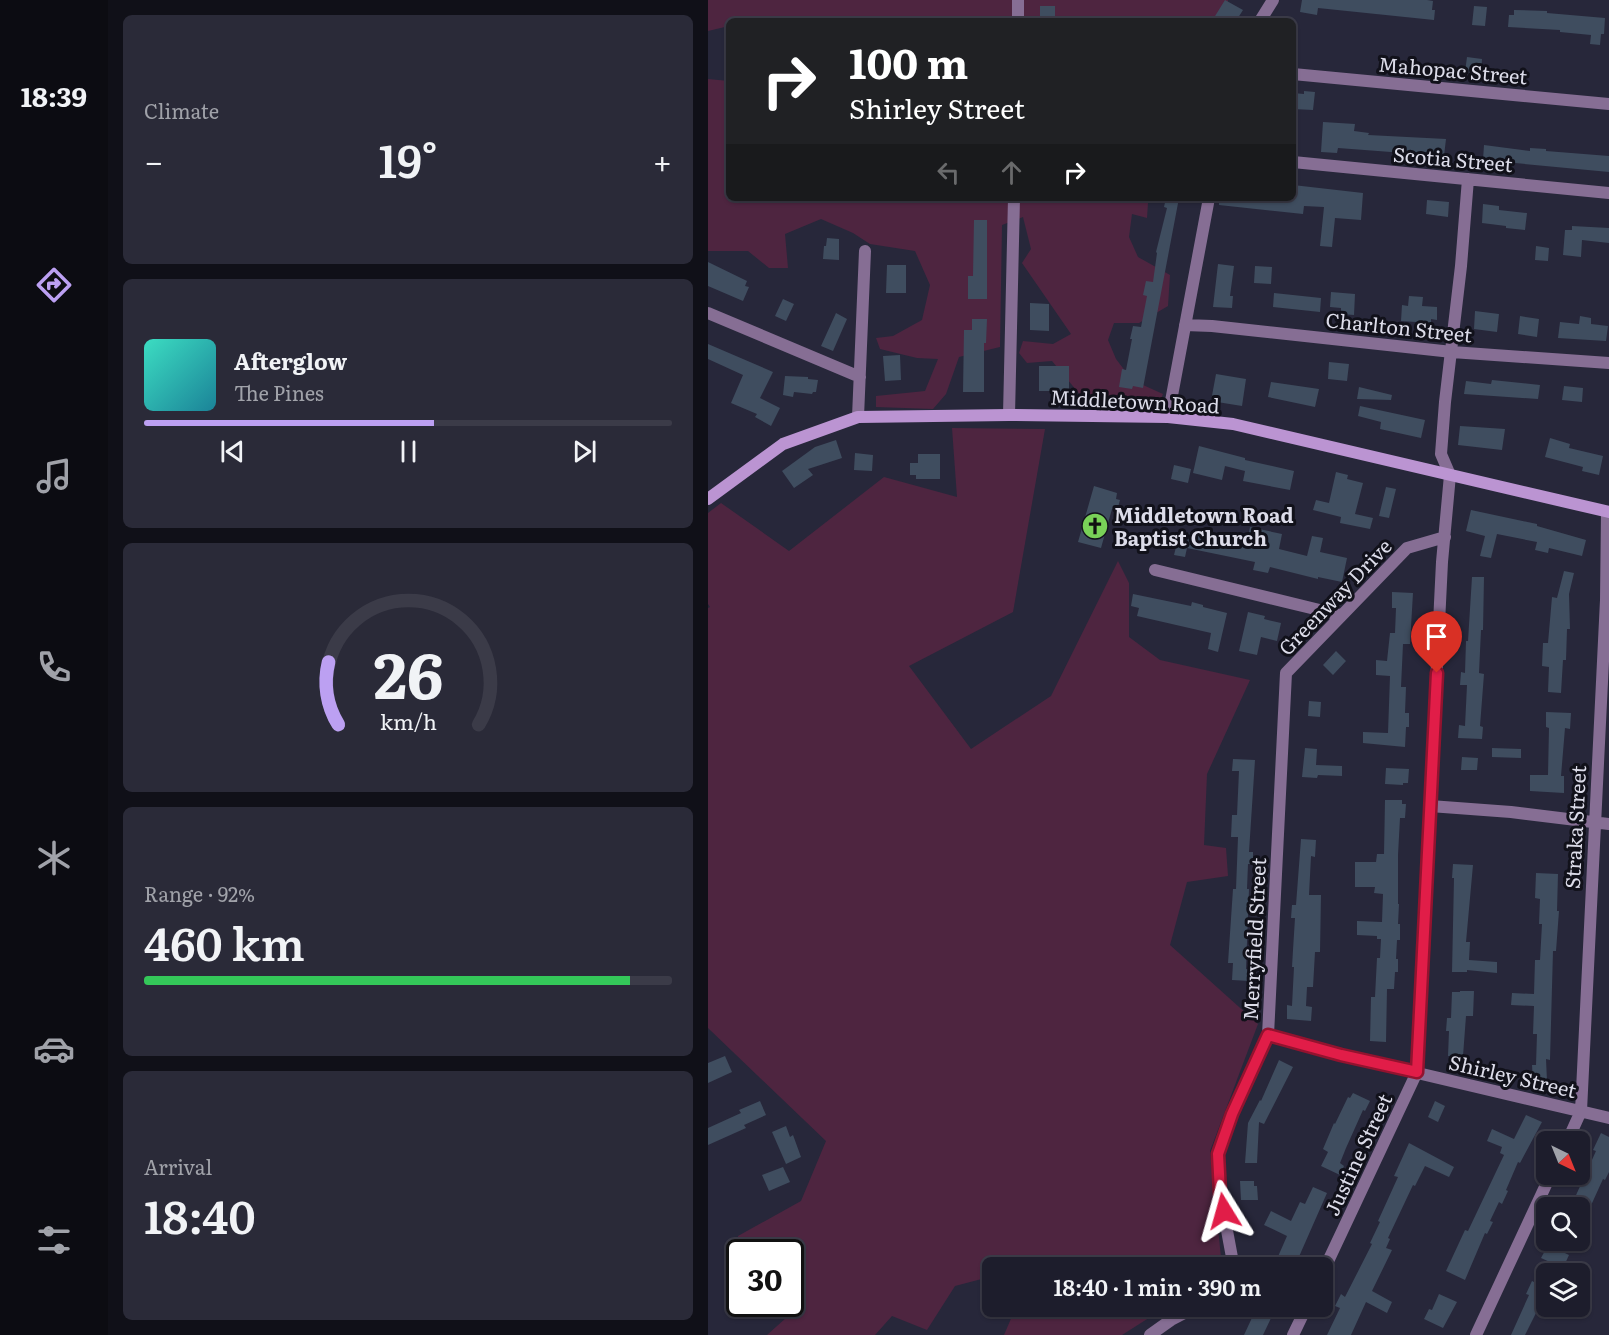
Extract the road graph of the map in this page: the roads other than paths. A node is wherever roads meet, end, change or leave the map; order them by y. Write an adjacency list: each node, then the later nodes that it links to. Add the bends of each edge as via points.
1 (1018, 0): 3 (street)
2 (1273, 0): 4 (street)
3 (1018, 18)
4 (1262, 18)
5 (1296, 74): 6 (street, Mahopac Street)
6 (1609, 104)
7 (1296, 162): 8 (street, Scotia Street)
8 (1468, 179): 9 (street, Scotia Street); 15 (street)
9 (1609, 193)
10 (1014, 201): 18 (street)
11 (1208, 201): 14 (street)
12 (865, 251): 17 (street)
13 (708, 313): 17 (street)
14 (1185, 325): 15 (street, Charlton Street); 20 (street)
15 (1452, 352): 16 (street, Charlton Street); 21 (street, via 1441,454)
16 (1609, 363)
17 (860, 377): 19 (street)
18 (1009, 415): 19 (street, Middletown Road); 20 (street, Middletown Road)
19 (858, 417): 22 (street, Middletown Road, via 783,444)
20 (1168, 417): 21 (street, Middletown Road, via 1233,424)
21 (1450, 476): 23 (street, Middletown Road); 24 (street, Justine Street)
22 (708, 499)
23 (1608, 512): 29 (street, Straka Street)
24 (1445, 537): 26 (street, Greenway Drive, via 1407,548); 28 (street, Justine Street)
25 (1155, 570): 26 (street)
26 (1340, 615): 27 (street, Greenway Drive)
27 (1286, 673): 31 (street, Merryfield Street)
28 (1430, 806): 29 (street); 32 (street, Justine Street)
29 (1594, 822): 30 (street); 33 (street, Straka Street)
30 (1609, 824)
31 (1268, 1035): 32 (street, Shirley Street); 37 (street, Merryfield Street, via 1218,1154 1220,1193)
32 (1417, 1072): 33 (street, Shirley Street); 38 (street, Justine Street)
33 (1581, 1111): 34 (street, Shirley Street); 35 (street, Straka Street)
34 (1609, 1118)
35 (1572, 1131)
36 (1546, 1185): 43 (street)
37 (1232, 1257)
38 (1330, 1257)
39 (1177, 1317): 41 (street)
40 (1302, 1317): 42 (street)
41 (1150, 1335)
42 (1293, 1335)
43 (1476, 1335)

